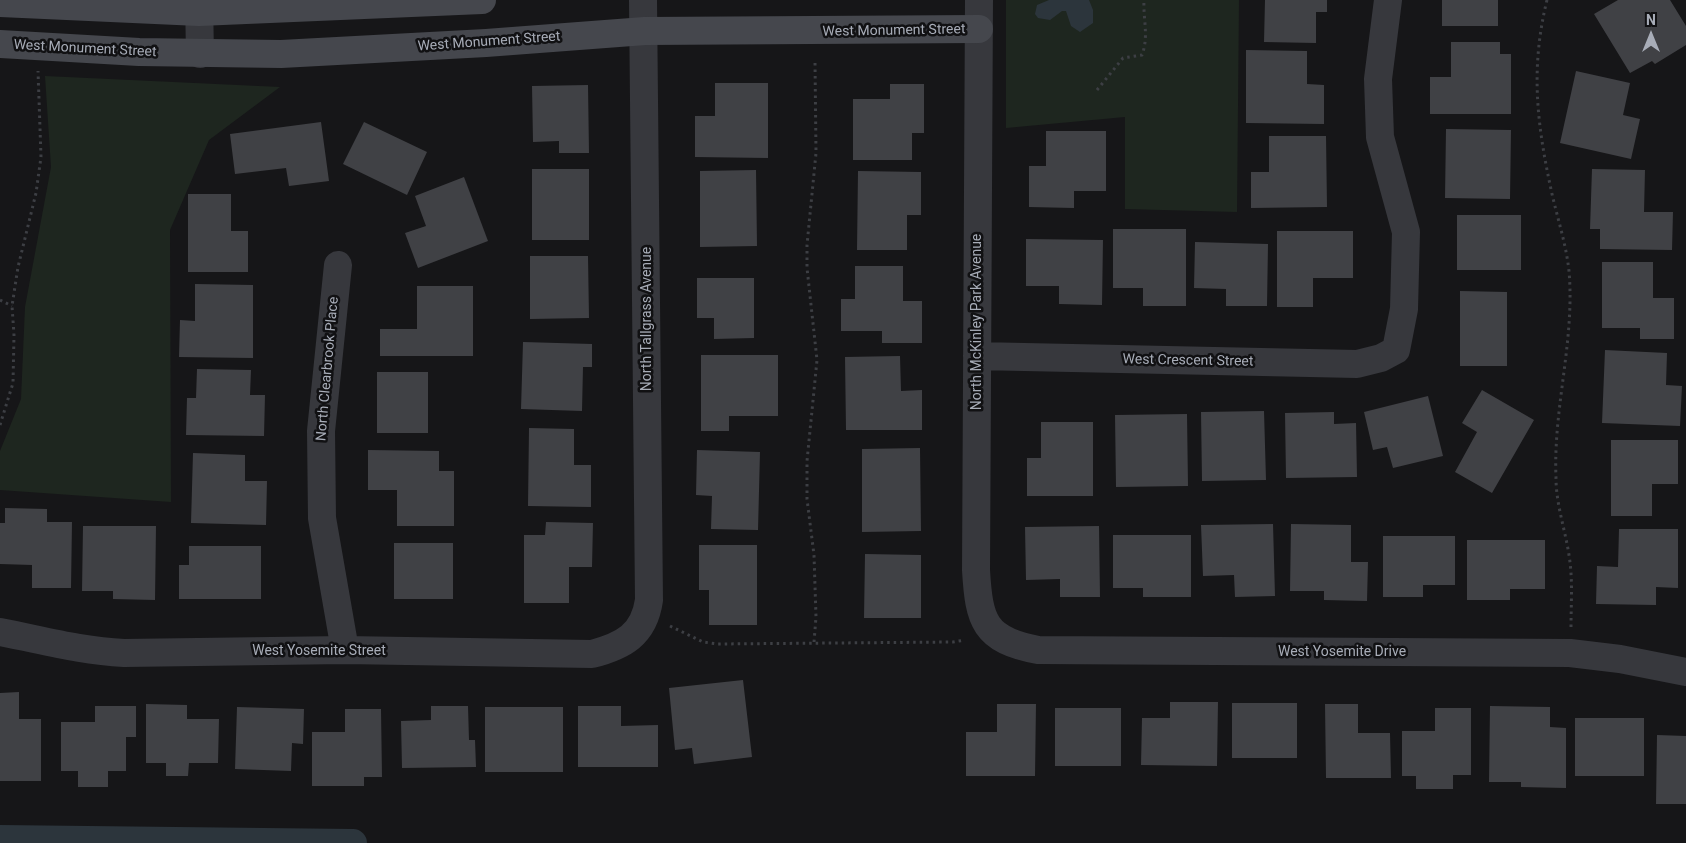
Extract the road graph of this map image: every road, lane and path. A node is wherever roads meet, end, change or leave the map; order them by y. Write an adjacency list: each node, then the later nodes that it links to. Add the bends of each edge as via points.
1 (482, 0): 8 (street)
2 (643, 0): 10 (street, North Tallgrass Avenue)
3 (979, 0): 9 (street, North McKinley Park Avenue)
4 (1144, 0): 15 (path, via 1146,31 1142,55 1123,58)
5 (1388, 0): 19 (street, West Crescent Street, via 1378,79 1380,137 1406,232 1404,309 1396,350 1357,364)
6 (1547, 0): 27 (path, via 1537,52 1536,91 1541,140 1567,253 1570,287 1570,330 1560,406 1556,478 1571,568)
7 (0, 2): 8 (street)
8 (199, 6): 13 (street)
9 (978, 29): 10 (street, West Monument Street); 19 (street, North McKinley Park Avenue)
10 (644, 31): 13 (street, West Monument Street, via 379,49); 21 (street, North Tallgrass Avenue, via 649,590)
11 (0, 44): 12 (street, West Monument Street)
12 (37, 48): 13 (street, West Monument Street); 18 (path, via 41,157)
13 (200, 54)
14 (815, 62): 25 (path, via 816,152 807,245 817,360 807,461 807,499 814,555)
15 (1097, 90)
16 (338, 265): 26 (street, North Clearbrook Place, via 320,431 322,518)
17 (0, 300): 18 (path)
18 (12, 306): 20 (path, via 13,383)
19 (977, 356): 23 (street, North McKinley Park Avenue, via 978,604 987,626)
20 (0, 425)
21 (641, 624): 25 (path, via 703,642); 26 (street, West Yosemite Street, via 618,647 592,654)
22 (0, 632): 26 (street, West Yosemite Street, via 57,645 116,653)
23 (998, 637): 27 (street, West Yosemite Drive, via 1018,647 1038,650)
24 (968, 639): 25 (path, via 953,642)
25 (814, 642)
26 (345, 650)
27 (1570, 653): 28 (street, West Yosemite Drive)
28 (1686, 672)

